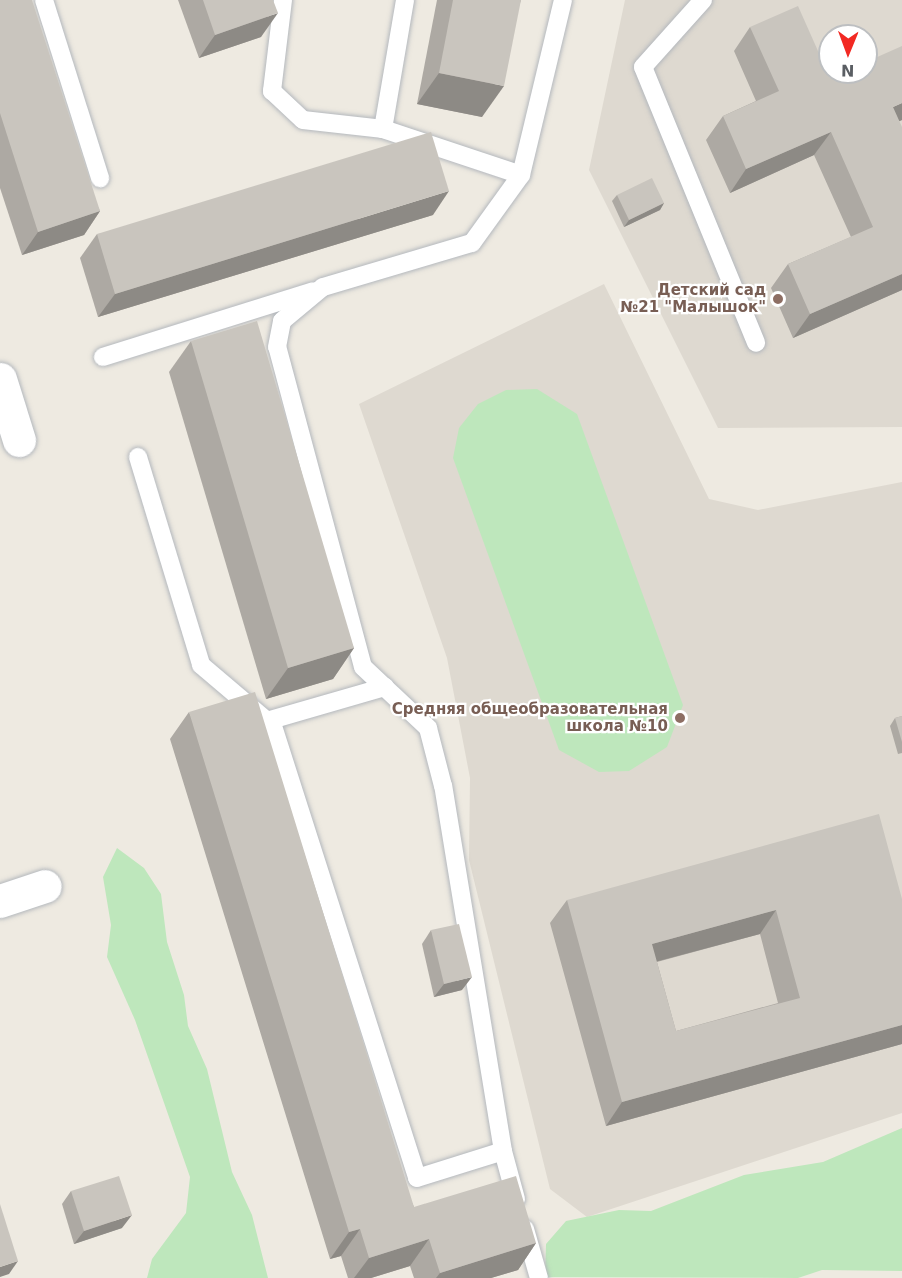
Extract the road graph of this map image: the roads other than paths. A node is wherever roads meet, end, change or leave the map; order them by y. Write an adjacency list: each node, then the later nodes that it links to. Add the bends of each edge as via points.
1 (44, 0): 8 (lane)
2 (283, 0): 6 (lane, via 272,91 303,120)
3 (405, 0): 6 (lane)
4 (563, 0): 7 (lane)
5 (703, 0): 10 (lane, via 643,67)
6 (383, 129): 7 (lane)
7 (521, 175): 9 (lane, via 472,243)
8 (100, 178)
9 (323, 287): 11 (lane); 15 (lane, via 282,321 277,347 363,667)
10 (756, 343)
11 (103, 357)
12 (0, 379): 13 (street)
13 (10, 443)
14 (138, 457): 16 (lane, via 201,665)
15 (385, 687): 16 (lane); 19 (lane, via 428,728 443,786)
16 (267, 721): 19 (lane, via 417,1178)
17 (45, 886): 18 (street)
18 (0, 902)
19 (503, 1151): 20 (lane)
20 (539, 1278)

